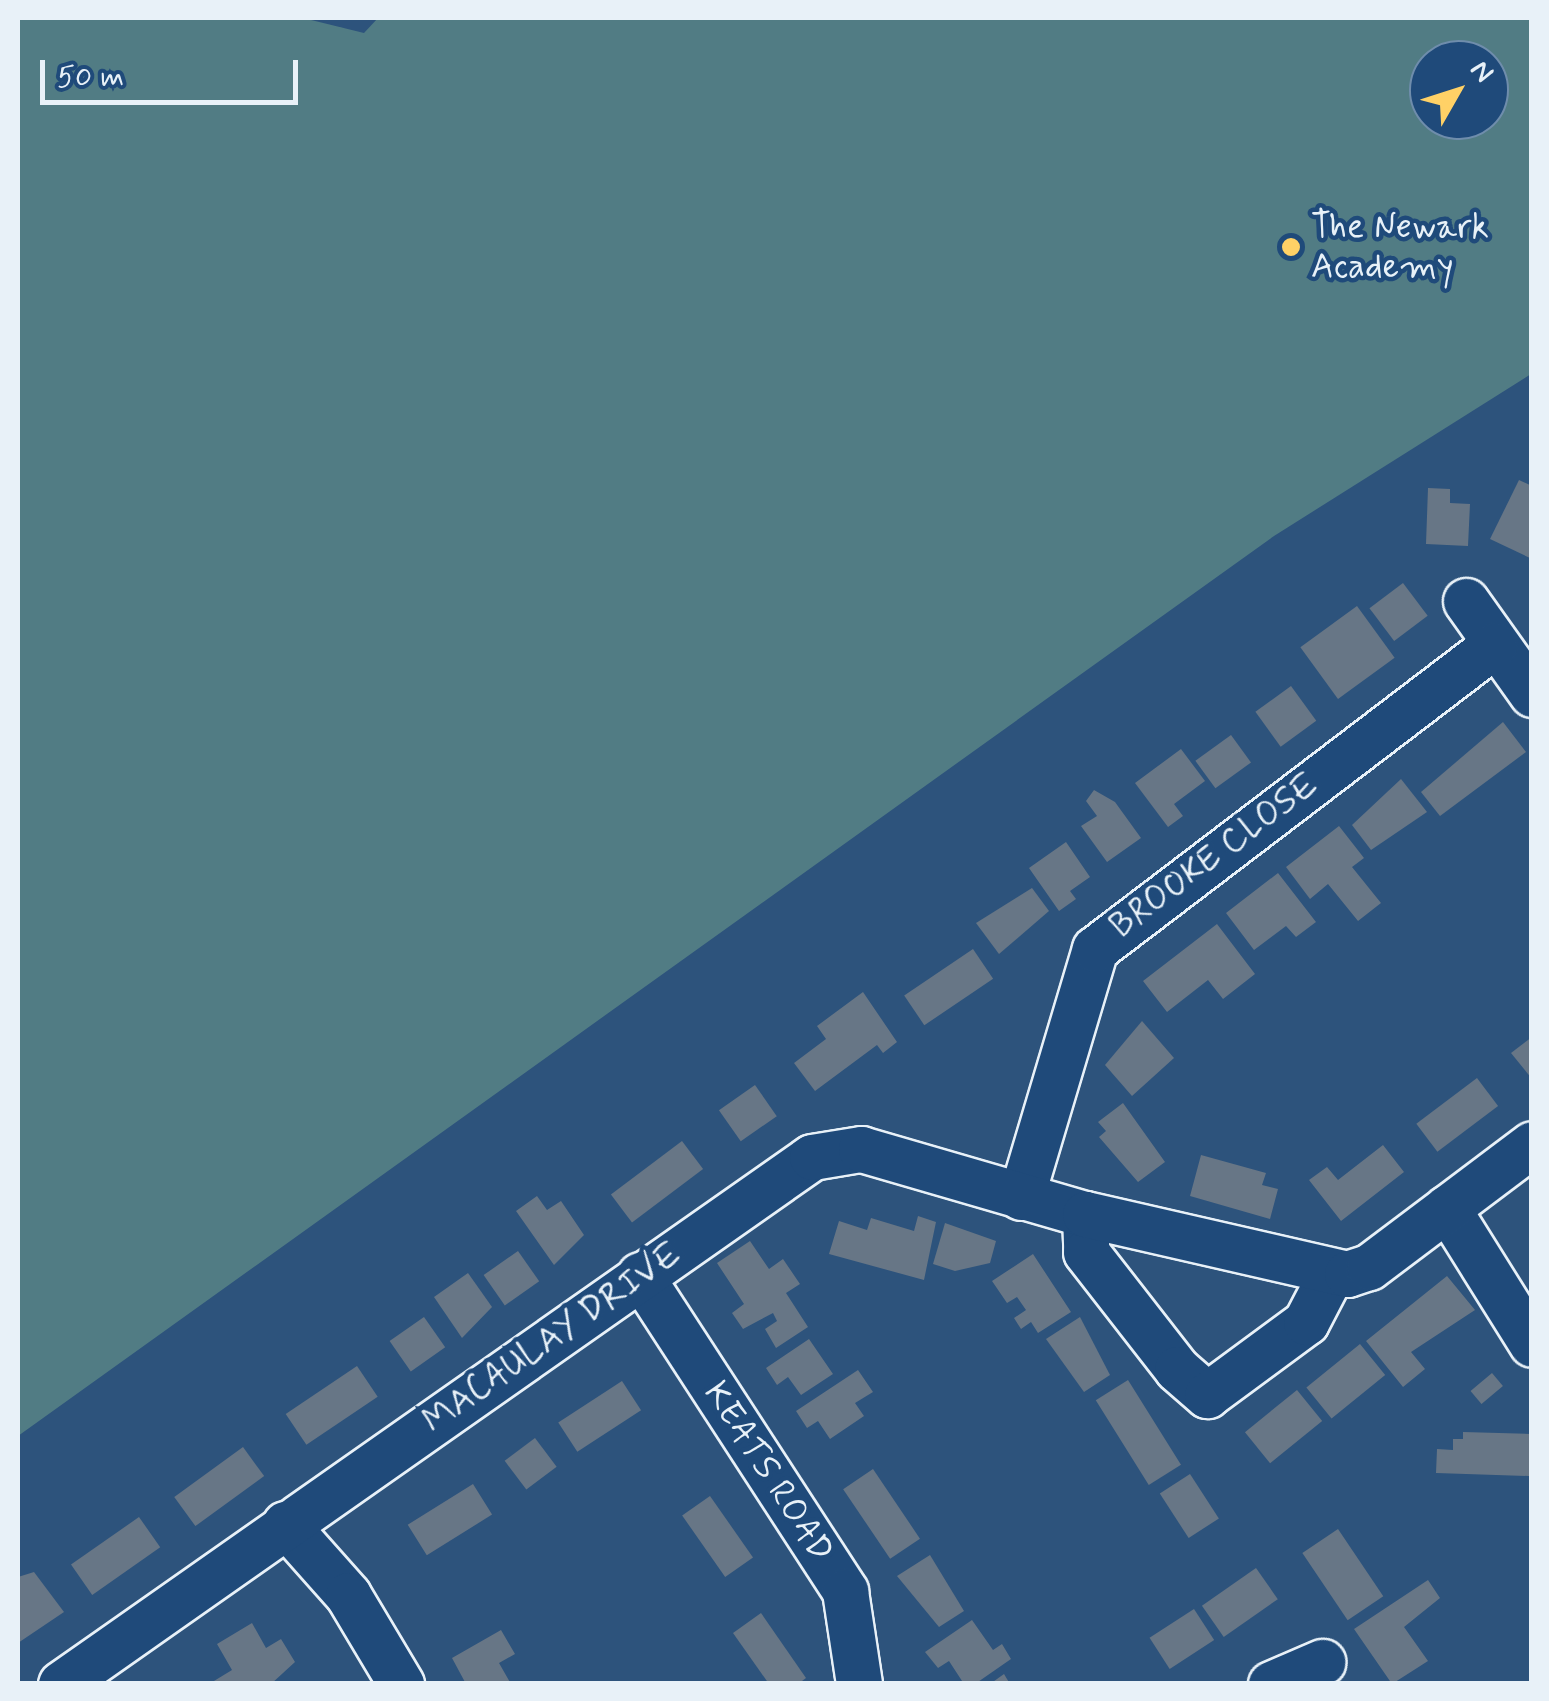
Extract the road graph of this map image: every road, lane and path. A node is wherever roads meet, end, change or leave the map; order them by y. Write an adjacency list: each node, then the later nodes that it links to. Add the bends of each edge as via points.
1 (1466, 601): 2 (street)
2 (1494, 645): 3 (street); 5 (street, BROOKE CLOSE, via 1094,948)
3 (1532, 694)
4 (1532, 1144): 6 (street, MACAULAY DRIVE)
5 (1022, 1197): 7 (street, MACAULAY DRIVE); 9 (street, MACAULAY DRIVE, via 885,1155 838,1150 812,1158)
6 (1448, 1208): 8 (street, MACAULAY DRIVE, via 1370,1267); 10 (street)
7 (1085, 1214): 8 (street, MACAULAY DRIVE); 8 (street, via 1086,1252 1177,1369 1207,1396 1306,1322)
8 (1331, 1274)
9 (640, 1275): 11 (street, MACAULAY DRIVE); 14 (street, KEATS ROAD, via 845,1592)
10 (1532, 1344)
11 (286, 1524): 12 (street, MACAULAY DRIVE); 13 (street, via 348,1595)
12 (62, 1684)
13 (401, 1684)
14 (860, 1684)

